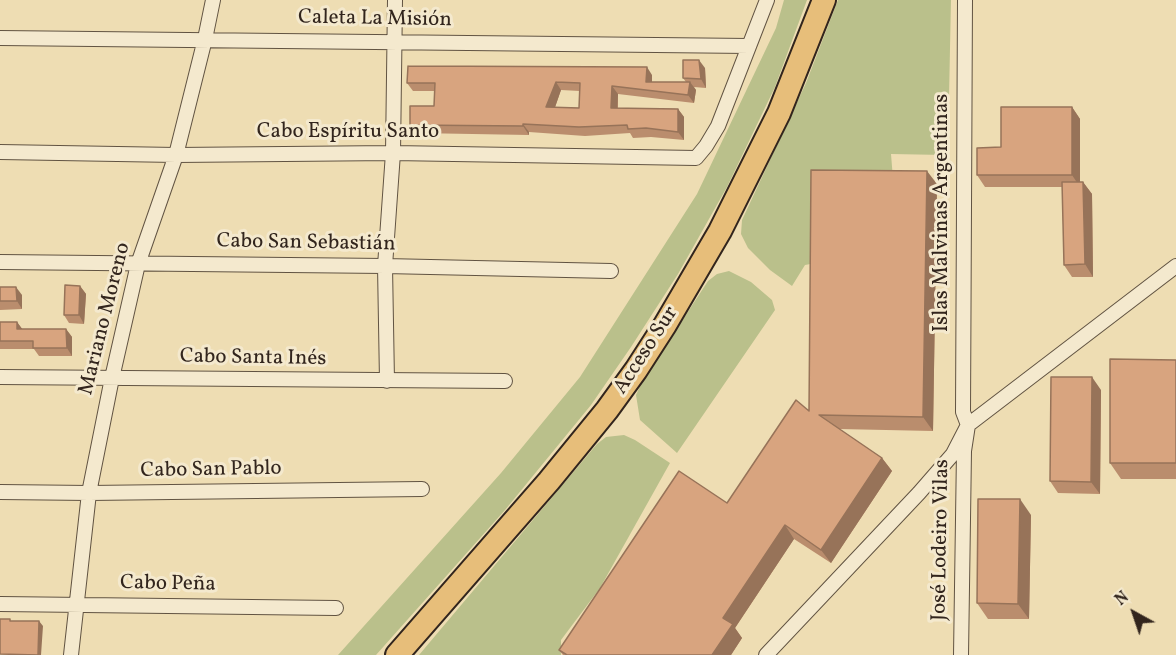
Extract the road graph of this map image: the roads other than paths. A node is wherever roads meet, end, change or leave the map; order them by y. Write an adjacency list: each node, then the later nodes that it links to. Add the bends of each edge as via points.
1 (213, 0): 7 (street, Mariano Moreno)
2 (395, 0): 8 (street)
3 (767, 0): 9 (street)
4 (824, 0): 29 (main road, Acceso Sur, via 783,103 750,171 720,231 659,334 607,410)
5 (965, 0): 22 (street, Islas Malvinas Argentinas, via 963,412)
6 (0, 38): 7 (street, Caleta La Misión)
7 (206, 39): 8 (street, Caleta La Misión); 12 (street, Mariano Moreno)
8 (395, 41): 9 (street, Caleta La Misión); 11 (street)
9 (749, 45): 11 (street, Cabo Espíritu Santo, via 718,126 696,158)
10 (0, 152): 12 (street, Cabo Espíritu Santo)
11 (393, 153): 12 (street, Cabo Espíritu Santo); 15 (street)
12 (176, 155): 14 (street, Mariano Moreno)
13 (0, 262): 14 (street, Cabo San Sebastián)
14 (138, 264): 15 (street, Cabo San Sebastián); 19 (street, Mariano Moreno)
15 (385, 266): 17 (street, Cabo San Sebastián); 20 (street)
16 (1176, 266): 22 (street)
17 (611, 271)
18 (0, 377): 19 (street, Cabo Santa Inés)
19 (112, 378): 20 (street, Cabo Santa Inés); 25 (street, Mariano Moreno)
20 (387, 381): 21 (street, Cabo Santa Inés)
21 (505, 381)
22 (968, 425): 31 (street, via 953,454 919,494); 32 (street, José Lodeiro Vilas, via 964,452)
23 (422, 489): 25 (street, Cabo San Pablo)
24 (0, 492): 25 (street, Cabo San Pablo)
25 (89, 493): 27 (street, Mariano Moreno)
26 (0, 604): 27 (street, Cabo Peña)
27 (75, 605): 28 (street, Cabo Peña); 30 (street, Mariano Moreno)
28 (336, 608)
29 (400, 654)
30 (71, 655)
31 (766, 655)
32 (961, 655)

